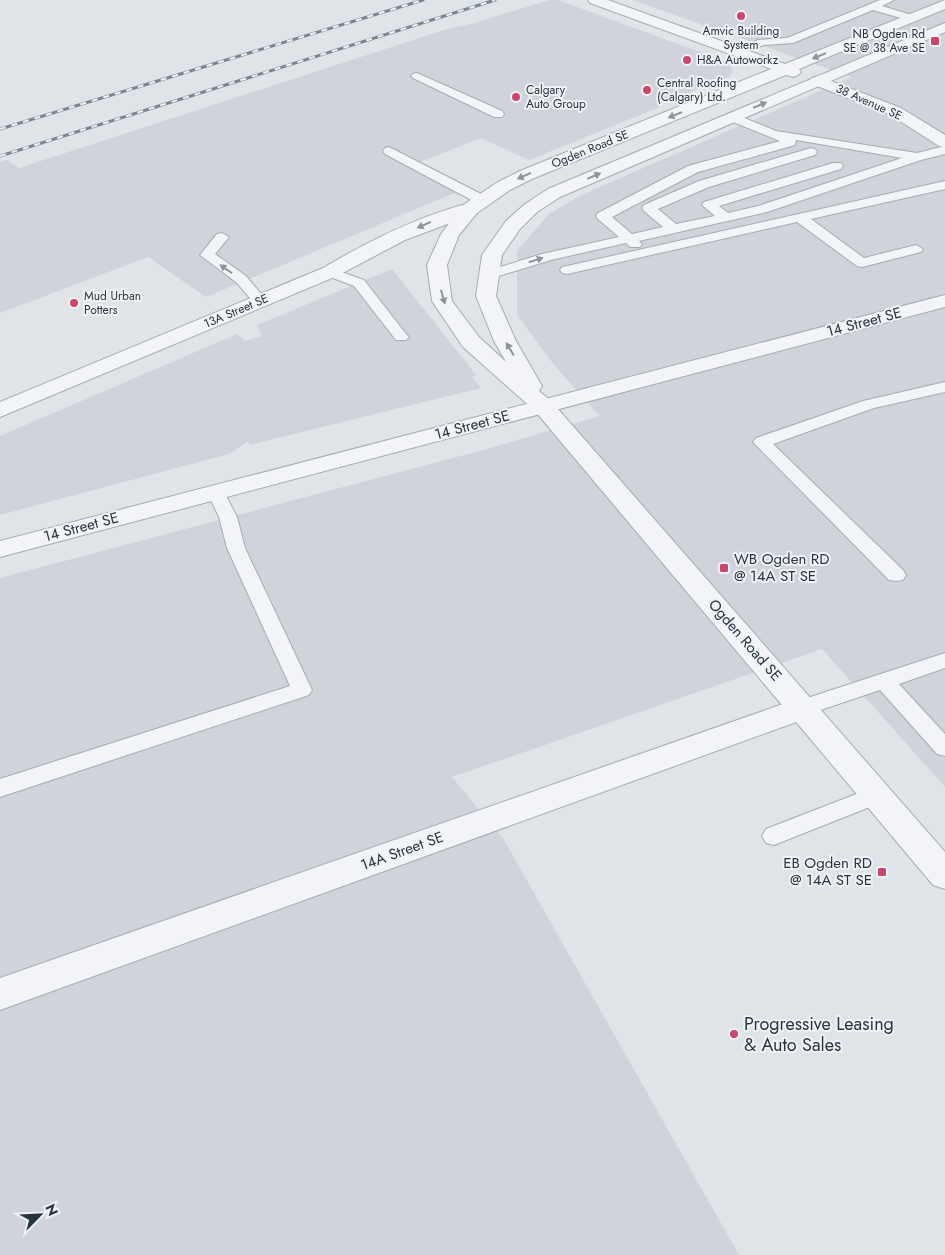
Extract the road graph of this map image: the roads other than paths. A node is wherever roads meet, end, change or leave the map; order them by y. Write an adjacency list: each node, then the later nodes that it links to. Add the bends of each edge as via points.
1 (595, 0): 7 (street, 38 Avenue SE)
2 (889, 0): 4 (lane)
3 (945, 4): 5 (street, Ogden Road SE)
4 (873, 7): 5 (lane); 7 (lane, via 789,41 762,42)
5 (911, 18): 8 (street, Ogden Road SE, one-way to 8)
6 (945, 27): 10 (street, Ogden Road SE)
7 (737, 52): 8 (street, 38 Avenue SE)
8 (785, 70): 10 (street, 38 Avenue SE); 25 (street, Ogden Road SE, one-way to 25, via 526,175)
9 (417, 76): 11 (lane)
10 (818, 81): 12 (street, Ogden Road SE, one-way to 10); 15 (street, 38 Avenue SE, via 895,111)
11 (498, 114)
12 (732, 117): 13 (lane); 37 (street, Ogden Road SE, one-way to 12, via 492,255 513,225 554,193)
13 (777, 134): 14 (lane); 19 (lane)
14 (791, 142): 18 (lane); 32 (lane, via 693,170 603,216)
15 (945, 142)
16 (945, 150): 19 (lane)
17 (389, 151): 25 (lane)
18 (811, 152): 20 (lane); 30 (lane, via 704,184 649,208)
19 (917, 157): 21 (lane, via 903,161)
20 (837, 166): 22 (lane); 27 (lane, via 709,205)
21 (895, 175): 22 (lane); 24 (lane)
22 (858, 184): 26 (lane, via 812,200)
23 (945, 185): 24 (lane)
24 (923, 190): 28 (lane)
25 (476, 205): 36 (street, 13A Street SE, one-way to 36, via 368,249); 42 (street, Ogden Road SE, one-way to 42, via 450,234 437,265 442,301 471,342)
26 (762, 209): 27 (lane); 29 (lane)
27 (724, 217): 30 (lane)
28 (800, 218): 29 (lane); 33 (lane, via 862,263)
29 (780, 222): 34 (lane)
30 (673, 228): 32 (lane)
31 (222, 237): 38 (lane, one-way to 31, via 242,279 207,255)
32 (628, 238): 34 (lane); 37 (lane, one-way to 32)
33 (916, 249)
34 (644, 253): 35 (lane)
35 (567, 270)
36 (330, 272): 38 (street, 13A Street SE); 40 (lane, via 359,283)
37 (489, 274): 42 (street, Ogden Road SE, one-way to 37, via 505,341 486,296)
38 (260, 300): 43 (street, 13A Street SE)
39 (945, 301): 42 (street, 14 Street SE)
40 (401, 337)
41 (945, 387): 46 (lane, via 869,404 762,442)
42 (543, 406): 44 (street, 14 Street SE); 49 (street, Ogden Road SE)
43 (0, 410)
44 (216, 492): 45 (street, 14 Street SE); 51 (lane, via 228,517 236,548 302,690)
45 (0, 548)
46 (896, 575)
47 (945, 660): 48 (lane)
48 (883, 680): 49 (lane); 50 (lane)
49 (803, 708): 52 (street, Ogden Road SE); 55 (street, 14A Street SE)
50 (945, 748)
51 (0, 788)
52 (877, 795): 53 (lane); 54 (street, Ogden Road SE)
53 (774, 836)
54 (945, 875)
55 (0, 994)

